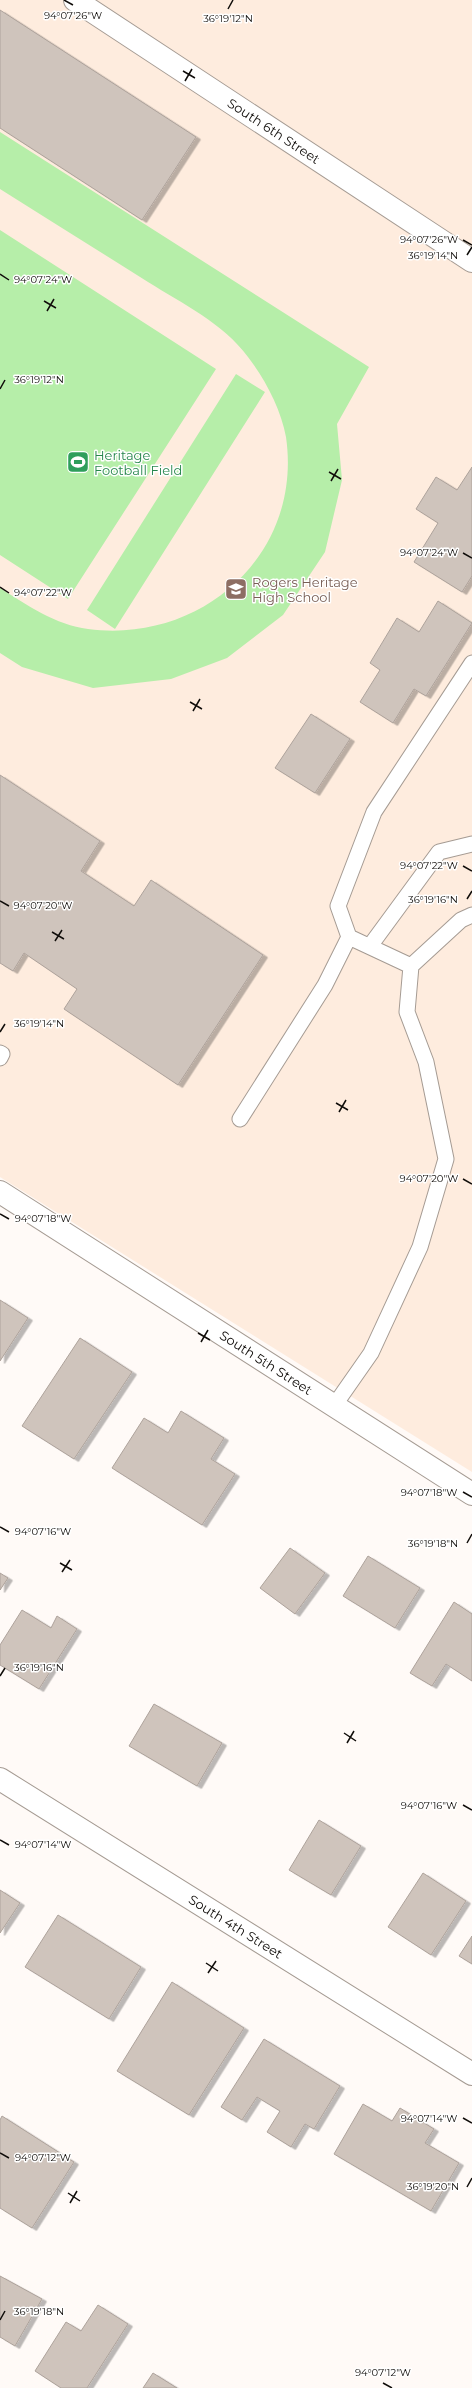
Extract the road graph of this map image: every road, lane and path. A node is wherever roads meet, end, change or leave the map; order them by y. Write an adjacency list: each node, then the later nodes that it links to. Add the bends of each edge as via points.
1 (75, 0): 2 (street, South 6th Street)
2 (472, 261)
3 (472, 663): 6 (lane, via 374,812 338,906)
4 (472, 844): 7 (lane, via 439,852)
5 (472, 915): 8 (lane, via 461,920)
6 (349, 937): 7 (lane); 11 (lane, via 325,985)
7 (370, 946): 8 (lane)
8 (411, 966): 13 (lane, via 407,1012 426,1062 446,1159 420,1247 371,1353)
9 (0, 1053): 10 (lane)
10 (0, 1058)
11 (240, 1120)
12 (0, 1192): 13 (street, South 5th Street)
13 (334, 1406): 14 (street, South 5th Street)
14 (472, 1494)
15 (0, 1779): 16 (street, South 4th Street)
16 (472, 2074)

